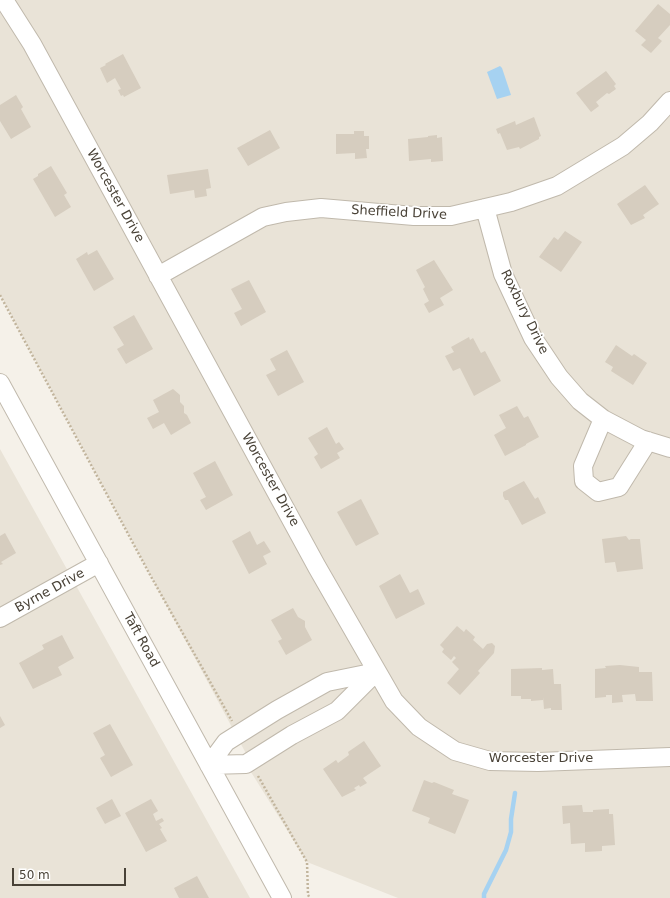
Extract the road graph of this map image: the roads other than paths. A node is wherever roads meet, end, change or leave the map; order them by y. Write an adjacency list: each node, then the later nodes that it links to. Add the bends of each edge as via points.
1 (4, 0): 4 (street, Worcester Drive, via 32,44)
2 (670, 101): 3 (street, Sheffield Drive, via 650,123 623,146 587,169 557,186)
3 (485, 208): 4 (street, Sheffield Drive, via 451,216 414,216 321,208 286,212 263,217); 6 (street, Roxbury Drive, via 503,274 534,338 558,377 580,401)
4 (158, 276): 11 (street, Worcester Drive)
5 (0, 383): 9 (street, Taft Road)
6 (603, 419): 7 (street, Roxbury Drive); 7 (street, via 583,466 584,481 598,492 619,486)
7 (648, 441): 8 (street, Roxbury Drive)
8 (670, 448)
9 (99, 563): 10 (street, Byrne Drive); 13 (street, Taft Road)
10 (0, 618)
11 (376, 672): 12 (street, Worcester Drive, via 394,701 419,726 455,751 490,761 538,762); 13 (street, via 327,682 226,742); 13 (street, via 337,711 246,764)
12 (670, 757)
13 (209, 765): 14 (street, Taft Road)
14 (282, 898)

